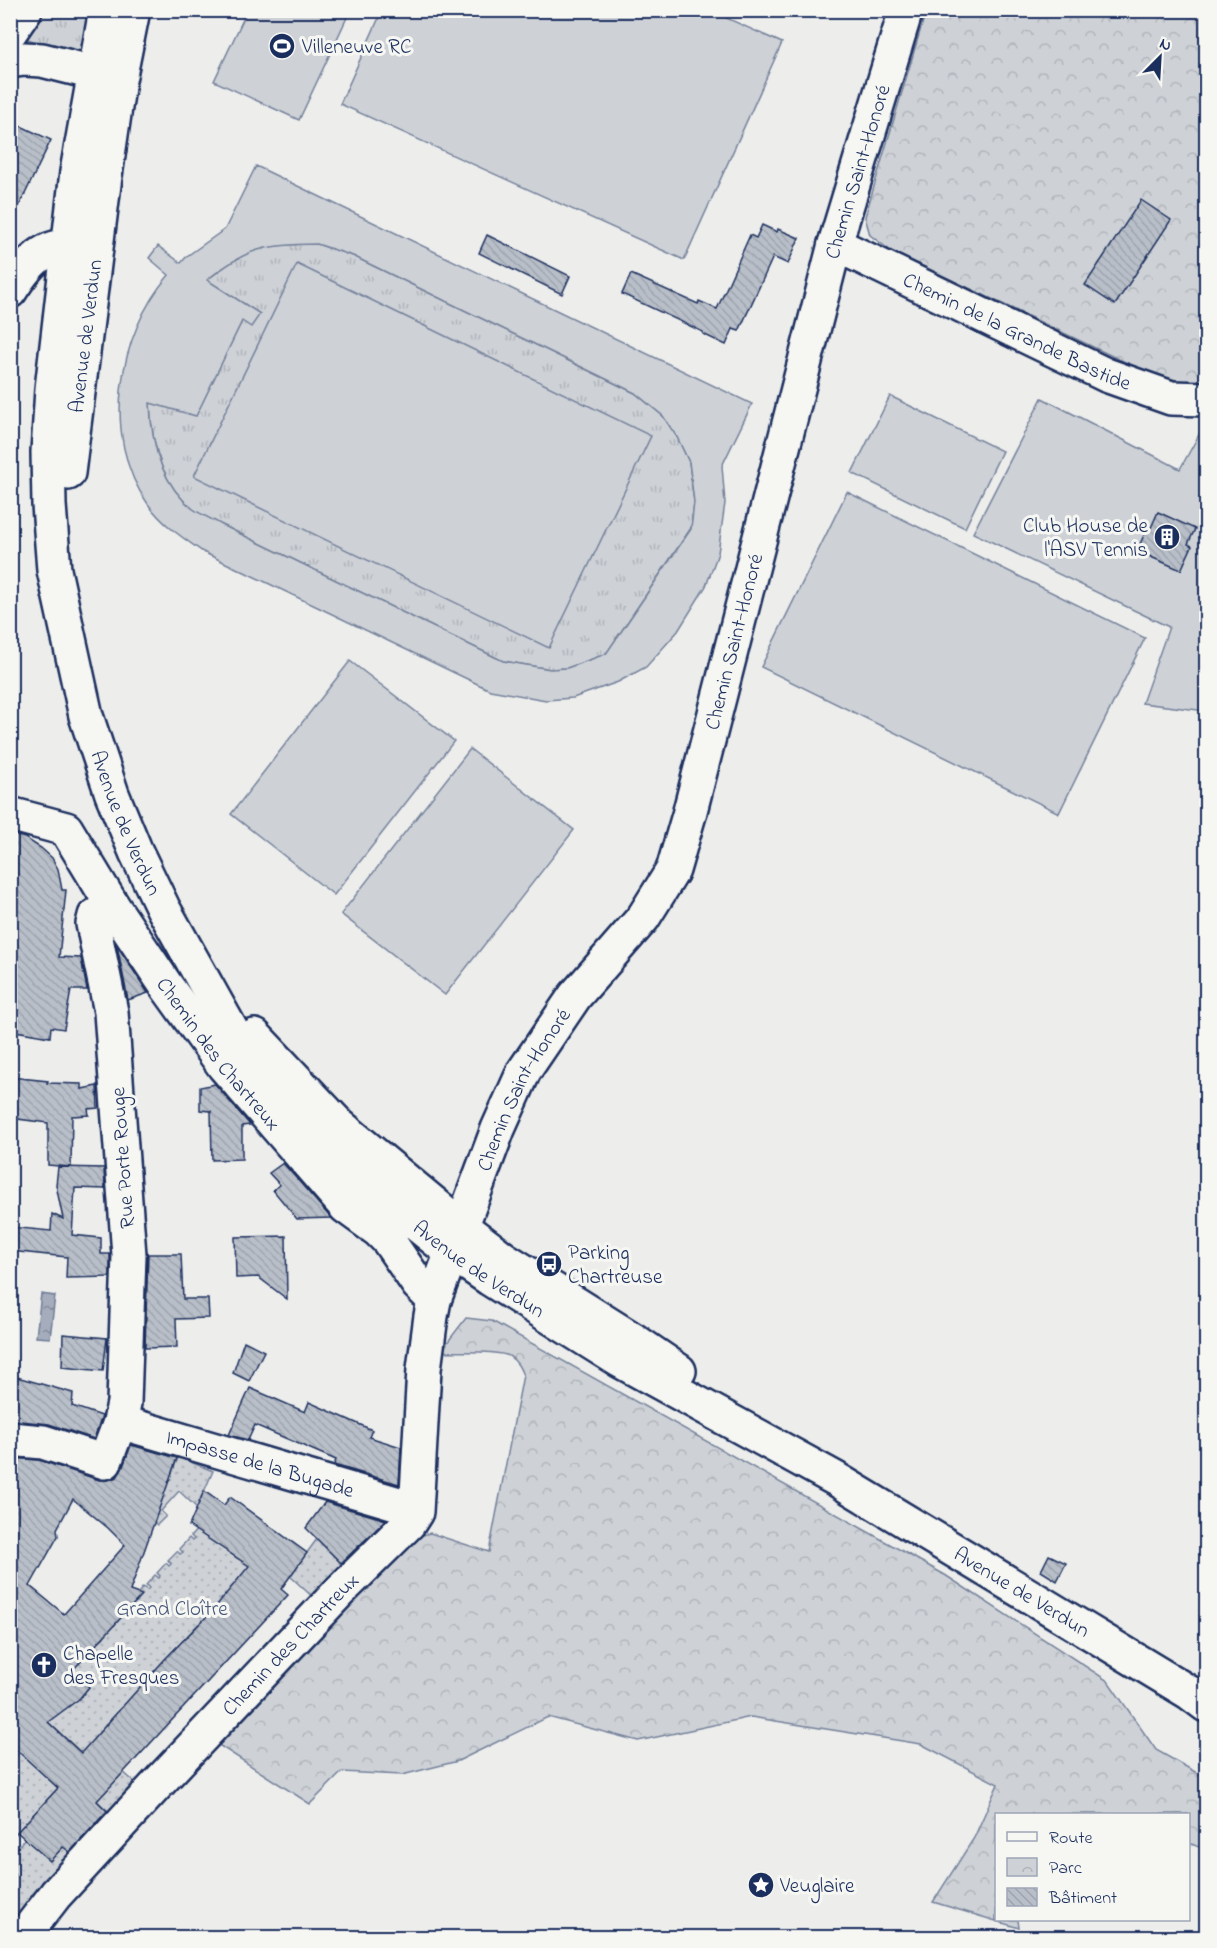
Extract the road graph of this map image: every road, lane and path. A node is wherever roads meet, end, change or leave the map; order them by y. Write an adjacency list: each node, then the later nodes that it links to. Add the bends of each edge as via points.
1 (25, 10): 6 (street)
2 (106, 10): 7 (street)
3 (115, 10): 7 (street)
4 (133, 10): 7 (street)
5 (906, 10): 9 (street, Chemin Saint-Honoré)
6 (10, 32)
7 (110, 59): 8 (street); 10 (street, Avenue de Verdun, via 77,172); 13 (street, Avenue de Verdun, via 107,166 65,505)
8 (10, 61)
9 (835, 244): 12 (street, Chemin de la Grande Bastide, via 1106,375 1171,398); 16 (street, Chemin Saint-Honoré, via 673,870 643,918 574,996 524,1071)
10 (69, 246): 11 (street, via 38,256); 13 (street, Avenue de Verdun, via 48,452 54,570)
11 (10, 291)
12 (1206, 399)
13 (68, 631): 16 (street, Avenue de Verdun, via 86,716 112,794 163,908 234,1035 272,1090 325,1147)
14 (10, 814): 15 (street, Chemin des Chartreux, via 66,829)
15 (112, 905): 17 (street, Chemin des Chartreux, via 224,1066 346,1207 388,1240); 18 (street, Rue Porte Rouge, via 95,916 93,924 111,1012 129,1256 124,1404)
16 (457, 1240): 17 (street, Chemin des Chartreux); 21 (street, Avenue de Verdun, via 490,1279 619,1360 836,1479)
17 (434, 1300): 22 (street, Chemin des Chartreux, via 424,1369 416,1512 409,1523 162,1778 56,1894)
18 (120, 1422): 19 (street, via 105,1462 44,1442); 20 (street, Impasse de la Bugade)
19 (10, 1439)
20 (399, 1504)
21 (1206, 1705)
22 (22, 1938)

